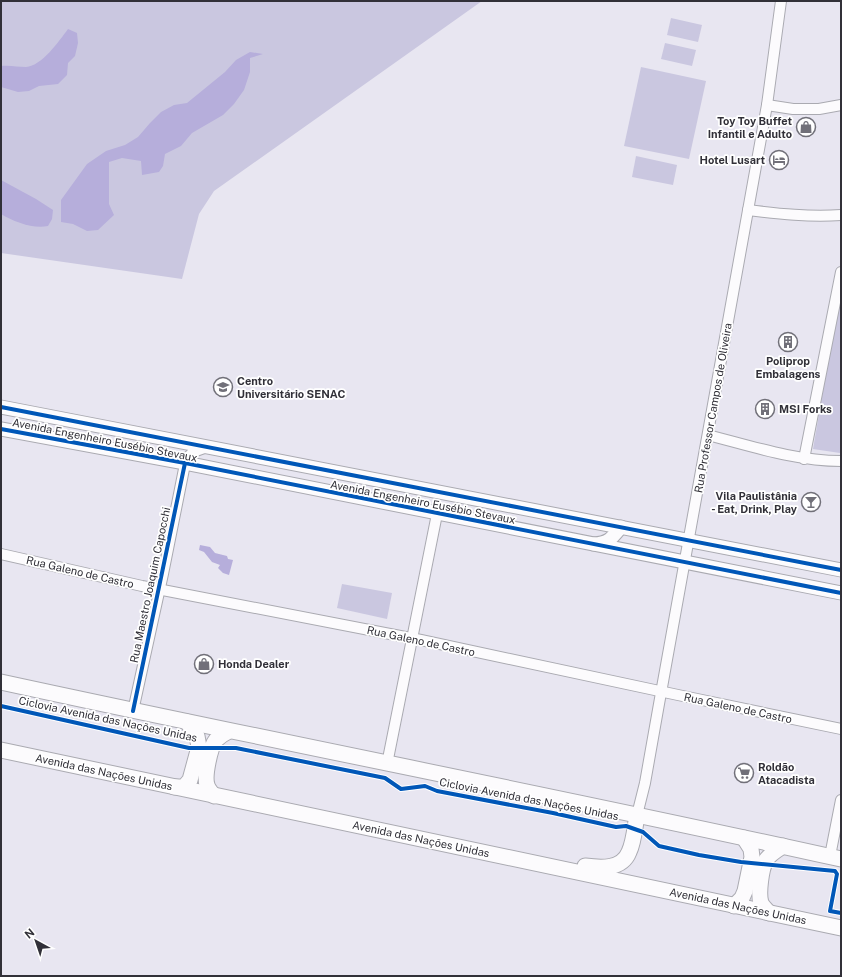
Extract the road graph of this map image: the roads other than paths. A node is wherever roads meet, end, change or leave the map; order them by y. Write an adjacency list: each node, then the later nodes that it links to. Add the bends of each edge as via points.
1 (781, 1): 2 (street, Rua Professor Campos de Oliveira)
2 (767, 105): 3 (street, via 819,109); 4 (street, Rua Professor Campos de Oliveira)
3 (841, 105)
4 (748, 210): 5 (street, via 788,215); 9 (street, Rua Professor Campos de Oliveira)
5 (841, 215)
6 (841, 272): 11 (street)
7 (1, 407): 10 (main road, Avenida Engenheiro Eusébio Stevaux)
8 (1, 429): 13 (main road, Avenida Engenheiro Eusébio Stevaux)
9 (708, 435): 11 (street); 16 (street, Rua Professor Campos de Oliveira)
10 (208, 447): 13 (street, via 193,452); 15 (main road, Avenida Engenheiro Eusébio Stevaux)
11 (804, 458): 12 (street)
12 (841, 461)
13 (185, 463): 14 (main road, Avenida Engenheiro Eusébio Stevaux); 21 (street, Rua Maestro Joaquim Capocchi)
14 (437, 514): 17 (main road, Avenida Engenheiro Eusébio Stevaux); 23 (street)
15 (621, 527): 16 (main road, Avenida Engenheiro Eusébio Stevaux); 17 (main road, via 605,543)
16 (689, 540): 19 (street, Rua Professor Campos de Oliveira); 20 (main road, Avenida Engenheiro Eusébio Stevaux)
17 (591, 544): 19 (main road, Avenida Engenheiro Eusébio Stevaux)
18 (1, 554): 21 (street, Rua Galeno de Castro)
19 (685, 563): 22 (main road, Avenida Engenheiro Eusébio Stevaux); 25 (street, Rua Professor Campos de Oliveira)
20 (841, 570)
21 (159, 589): 23 (street, Rua Galeno de Castro); 26 (street, Rua Maestro Joaquim Capocchi)
22 (841, 593)
23 (412, 638): 25 (street, Rua Galeno de Castro); 31 (street)
24 (1, 682): 26 (highway)
25 (662, 691): 28 (street, Rua Galeno de Castro); 35 (street, Rua Professor Campos de Oliveira)
26 (133, 711): 27 (highway)
27 (187, 722): 29 (highway); 32 (highway, via 197,736 199,747 190,780 184,787)
28 (841, 729)
29 (229, 731): 31 (highway); 33 (highway, via 215,741 208,765 206,781)
30 (1, 750): 32 (highway, Avenida das Nações Unidas)
31 (387, 764): 35 (highway)
32 (174, 787): 33 (highway, Avenida das Nações Unidas)
33 (214, 796): 39 (highway, Avenida das Nações Unidas)
34 (841, 800): 38 (street)
35 (637, 814): 36 (highway); 39 (highway, via 629,853 613,866 597,868 534,858)
36 (744, 838): 37 (highway); 40 (highway, via 752,857 746,890)
37 (783, 846): 38 (highway); 41 (highway, via 772,853 766,861 761,879 762,905)
38 (836, 858)
39 (524, 861): 40 (highway, Avenida das Nações Unidas)
40 (734, 906): 41 (highway, Avenida das Nações Unidas)
41 (769, 913): 42 (highway, Avenida das Nações Unidas)
42 (841, 928)

